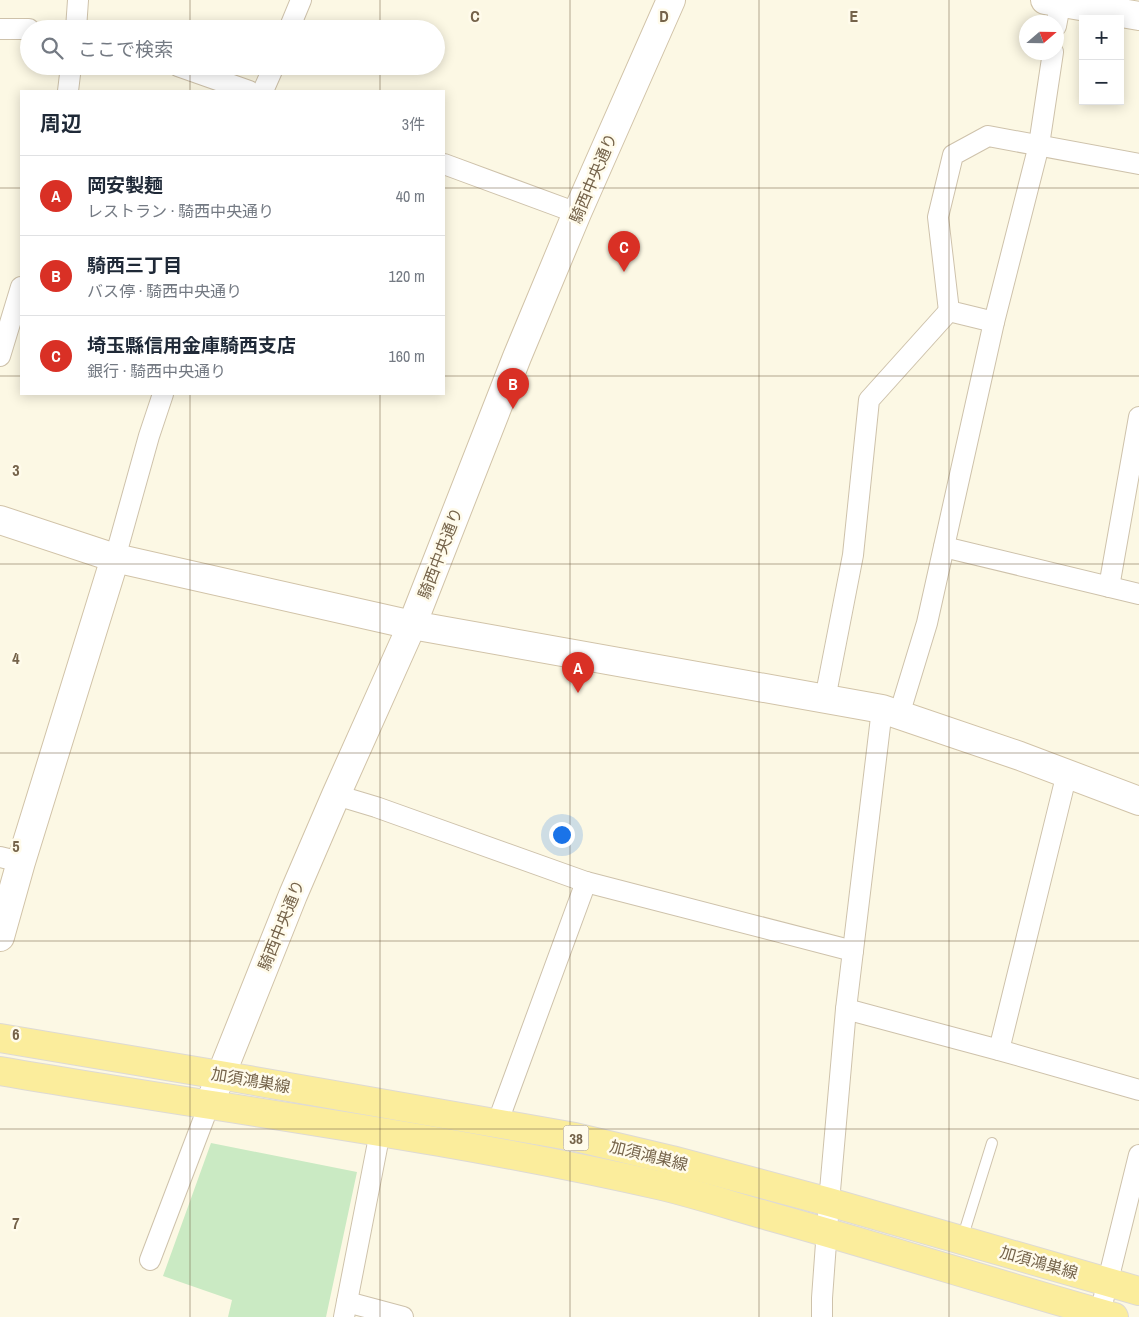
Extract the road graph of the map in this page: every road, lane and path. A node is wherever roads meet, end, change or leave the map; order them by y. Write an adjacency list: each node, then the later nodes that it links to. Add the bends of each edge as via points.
1 (78, 0): 6 (street)
2 (301, 0): 7 (street)
3 (671, 0): 20 (street, 騎西中央通り)
4 (1056, 7): 5 (street)
5 (1139, 16)
6 (77, 20)
7 (293, 20)
8 (0, 29): 9 (street)
9 (20, 29)
10 (1051, 60): 17 (street)
11 (70, 75): 14 (street)
12 (204, 75): 15 (street)
13 (270, 75): 16 (street)
14 (68, 90)
15 (246, 90)
16 (263, 90)
17 (1039, 145): 19 (street); 22 (street, via 988,136 952,154 938,217); 24 (street)
18 (445, 164): 20 (street)
19 (1139, 164)
20 (578, 214): 33 (street, 騎西中央通り, via 516,358)
21 (20, 289): 23 (street)
22 (949, 311): 24 (street); 34 (street, via 869,400 853,555)
23 (6, 316): 25 (street)
24 (994, 322): 29 (street)
25 (0, 356)
26 (163, 395): 30 (street)
27 (1139, 417): 31 (street)
28 (0, 520): 30 (street)
29 (944, 547): 31 (street); 35 (street, via 927,623)
30 (114, 558): 33 (street); 39 (street)
31 (1109, 587): 32 (street)
32 (1139, 594)
33 (412, 625): 34 (street); 37 (street, 騎西中央通り)
34 (825, 699): 35 (street)
35 (891, 712): 36 (street); 42 (street)
36 (1068, 773): 38 (street); 45 (street)
37 (336, 795): 40 (street); 47 (street, 騎西中央通り)
38 (1139, 801)
39 (10, 859): 41 (street)
40 (586, 882): 42 (street); 50 (street)
41 (0, 937)
42 (853, 951): 43 (street)
43 (846, 1009): 45 (street); 54 (street)
44 (0, 1038): 47 (main road, 加須鴻巣線 / 38)
45 (999, 1050): 48 (street)
46 (0, 1071): 49 (main road, 加須鴻巣線 / 38)
47 (220, 1074): 49 (street, 騎西中央通り); 50 (main road, 加須鴻巣線 / 38)
48 (1139, 1090)
49 (209, 1105): 51 (main road, 加須鴻巣線 / 38); 57 (street)
50 (497, 1124): 54 (main road, 加須鴻巣線 / 38, via 575,1137)
51 (380, 1132): 55 (main road, 加須鴻巣線 / 38, via 565,1165 666,1187); 60 (street)
52 (992, 1143): 56 (lane)
53 (1139, 1155): 58 (street)
54 (829, 1202): 55 (street); 56 (main road, 加須鴻巣線 / 38)
55 (827, 1232): 61 (main road, 加須鴻巣線 / 38); 63 (street)
56 (962, 1240): 58 (main road, 加須鴻巣線 / 38)
57 (150, 1260)
58 (1108, 1282): 59 (main road, 加須鴻巣線 / 38); 61 (street)
59 (1139, 1291)
60 (345, 1310): 62 (street)
61 (1104, 1316)
62 (403, 1317)
63 (822, 1317)

